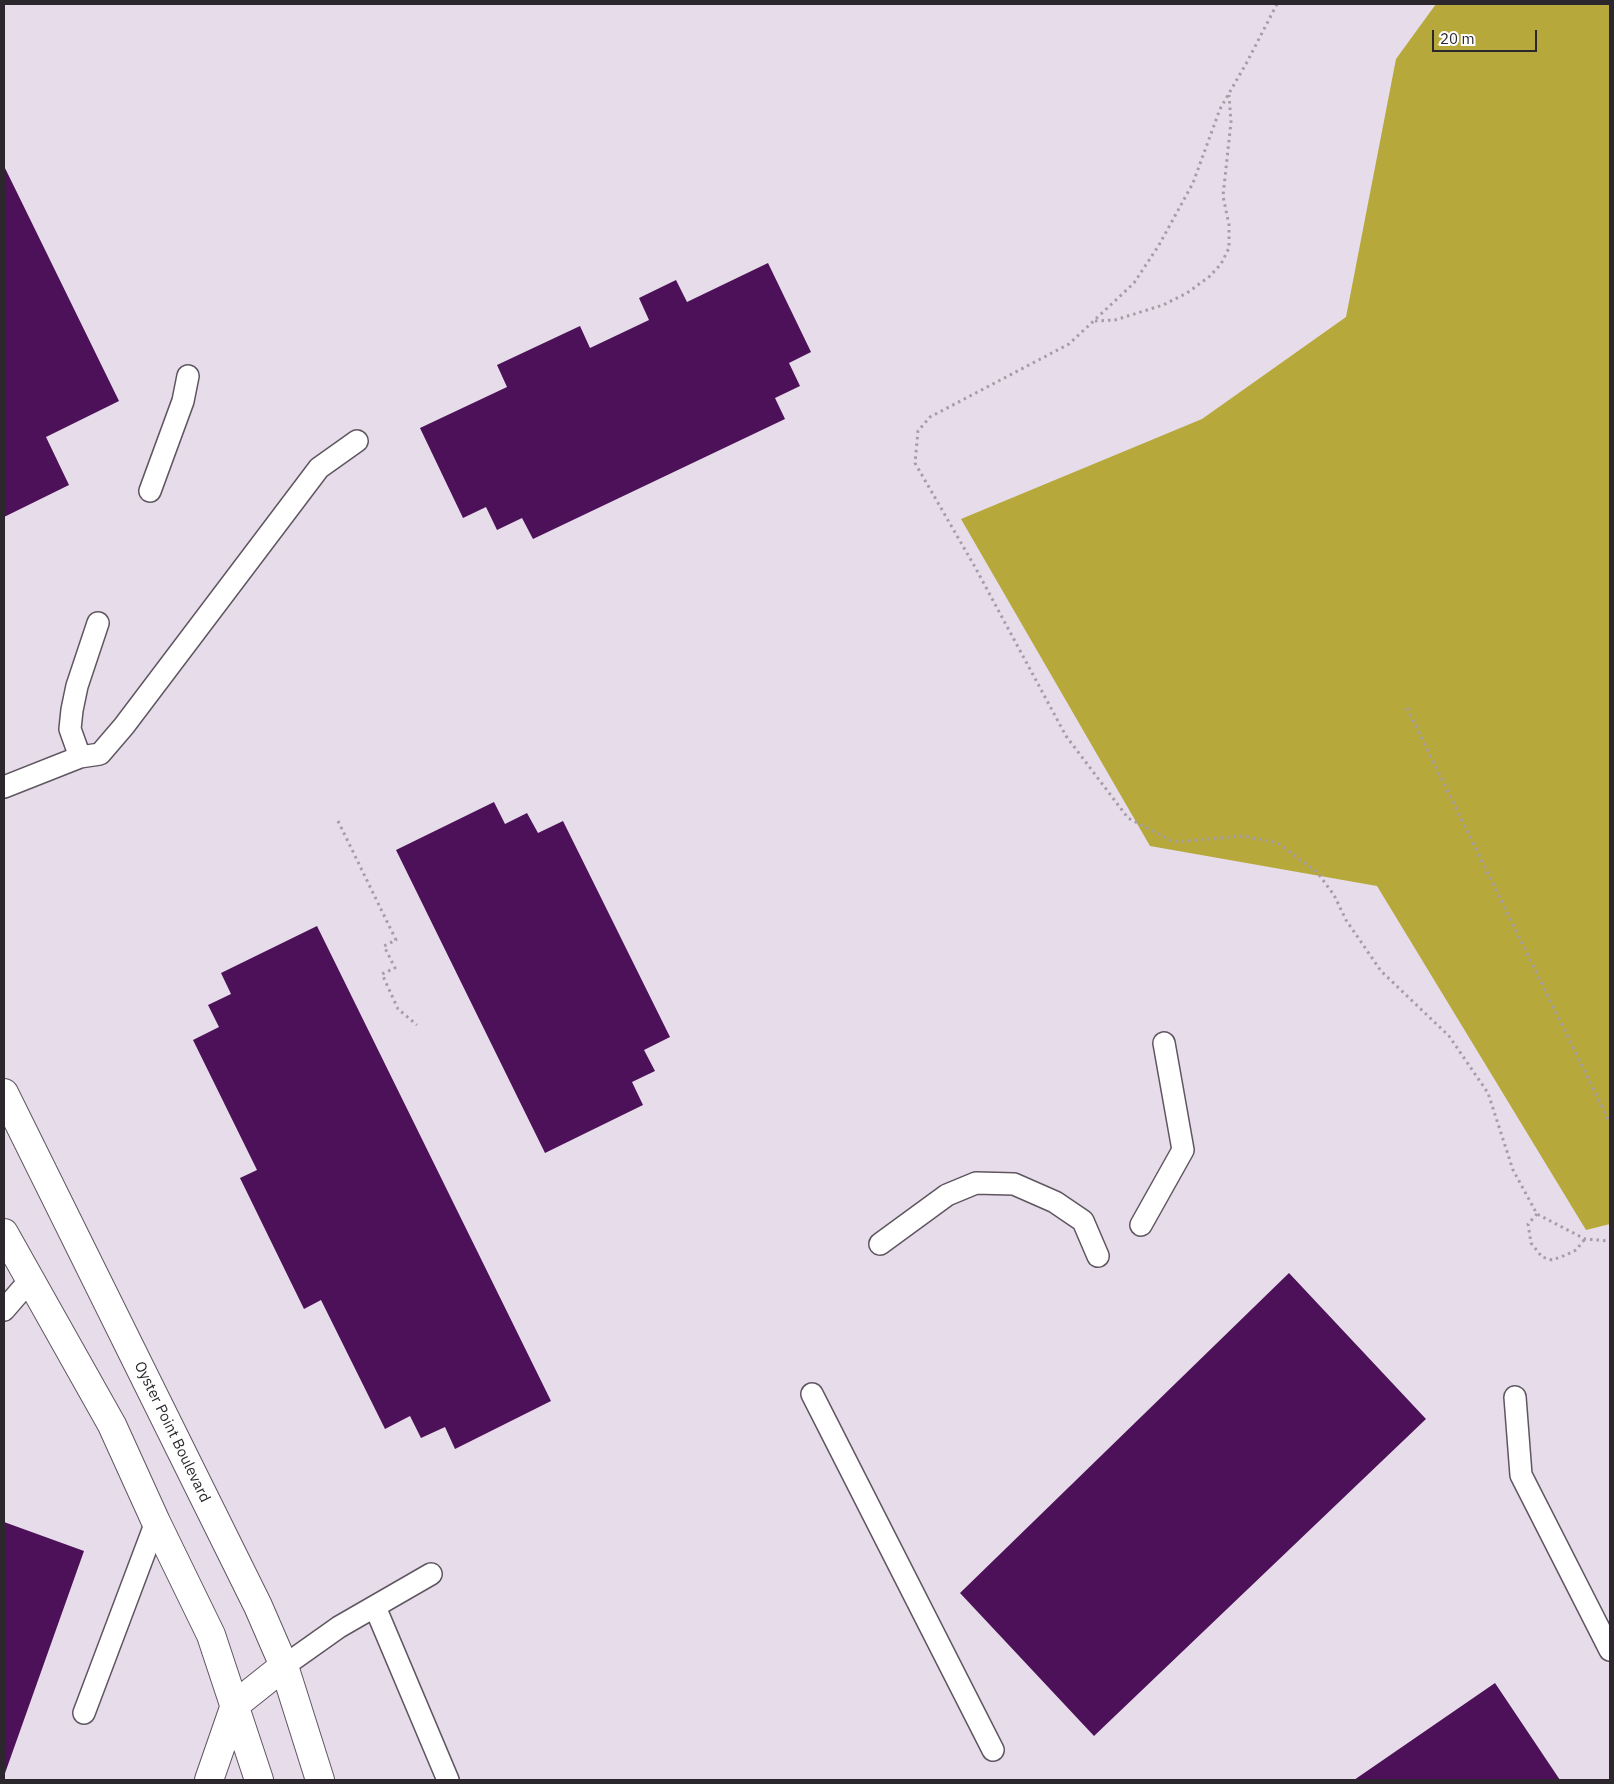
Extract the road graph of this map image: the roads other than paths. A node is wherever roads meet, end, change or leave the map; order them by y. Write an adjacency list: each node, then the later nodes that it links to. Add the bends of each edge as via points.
1 (188, 376): 3 (lane, via 183,401)
2 (357, 441): 5 (lane, via 319,468 100,754)
3 (150, 491)
4 (98, 623): 5 (lane, via 72,710 70,729)
5 (80, 757): 6 (lane)
6 (4, 787)
7 (1164, 1043): 9 (lane, via 1183,1150)
8 (4, 1093): 21 (street, Oyster Point Boulevard, via 258,1606)
9 (1141, 1225)
10 (4, 1234): 13 (street)
11 (880, 1244): 12 (lane, via 948,1195 976,1183 1014,1184 1056,1202 1083,1221)
12 (1098, 1256)
13 (30, 1280): 14 (lane); 17 (street, via 112,1425)
14 (4, 1310)
15 (812, 1394): 24 (lane)
16 (1515, 1397): 20 (lane, via 1521,1475)
17 (156, 1522): 22 (street, via 211,1635); 23 (lane)
18 (431, 1574): 19 (lane)
19 (375, 1607): 21 (lane, via 339,1627); 28 (lane)
20 (1610, 1650)
21 (284, 1666): 22 (street); 27 (street, Oyster Point Boulevard)
22 (234, 1705): 25 (street); 26 (street)
23 (84, 1712)
24 (992, 1750)
25 (210, 1780)
26 (259, 1780)
27 (320, 1780)
28 (448, 1780)

